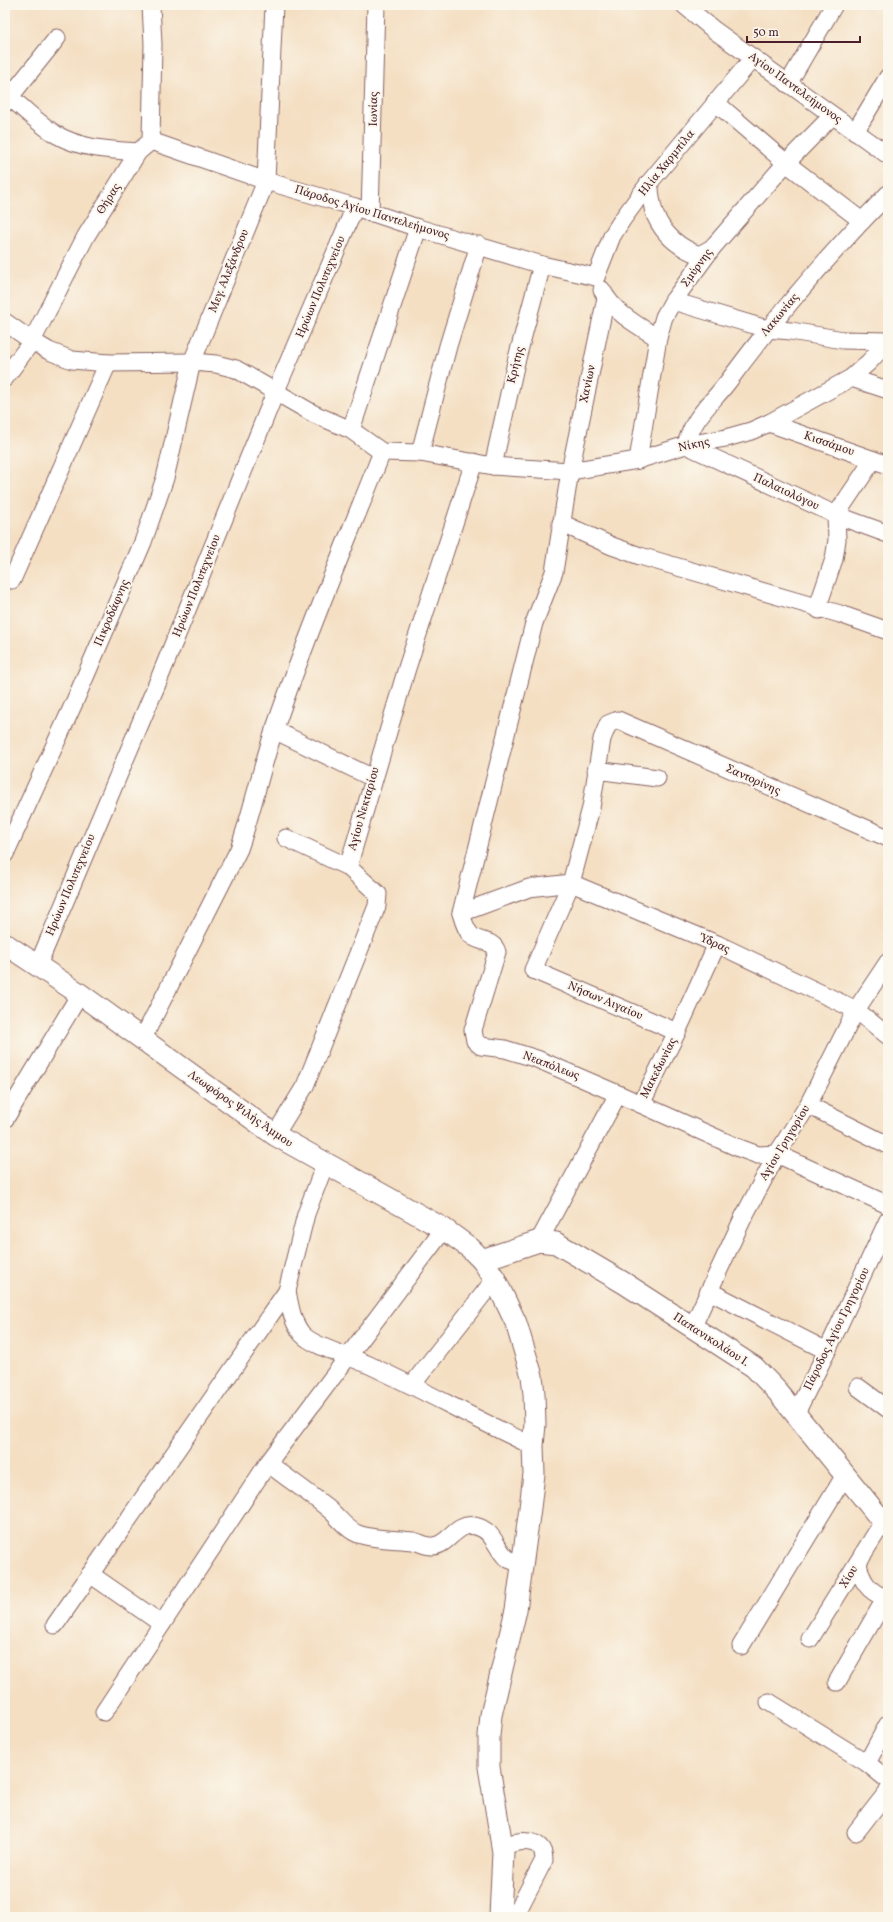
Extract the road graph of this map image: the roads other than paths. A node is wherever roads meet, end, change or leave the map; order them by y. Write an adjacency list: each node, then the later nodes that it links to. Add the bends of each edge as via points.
1 (151, 5): 14 (street, via 153,44)
2 (274, 5): 17 (street, Μεγ. Αλεξάνδρου)
3 (376, 5): 20 (street, Ιωνίας)
4 (684, 5): 7 (street, Αγίου Παντελεήμονος)
5 (834, 5): 8 (street)
6 (57, 38): 10 (street)
7 (753, 58): 8 (street, Αγίου Παντελεήμονος); 11 (street, Ηλία Χαρμπίλα)
8 (788, 84): 12 (street, Αγίου Παντελεήμονος)
9 (886, 86): 13 (street)
10 (8, 100): 14 (street, Πάροδος Αγίου Παντελεήμονος, via 56,134 78,144 99,149)
11 (716, 102): 16 (street); 18 (street, Ηλία Χαρμπίλα)
12 (832, 116): 13 (street, Αγίου Παντελεήμονος); 16 (street, Σμύρνης)
13 (855, 132): 15 (street, Αγίου Παντελεήμονος)
14 (144, 147): 17 (street, Πάροδος Αγίου Παντελεήμονος); 32 (street, Θήρας, via 86,236)
15 (888, 155)
16 (786, 162): 21 (street); 24 (street, Σμύρνης)
17 (266, 181): 20 (street, Πάροδος Αγίου Παντελεήμονος); 34 (street, Μεγ. Αλεξάνδρου)
18 (650, 183): 24 (street, via 655,216 668,235 683,249 699,255); 26 (street, Ηλία Χαρμπίλα, via 612,236)
19 (888, 194): 21 (street, Λακωνίας)
20 (362, 210): 22 (street, Πάροδος Αγίου Παντελεήμονος); 39 (street, Ηρώων Πολυτεχνείου)
21 (862, 221): 30 (street, Λακωνίας)
22 (418, 228): 23 (street, Πάροδος Αγίου Παντελεήμονος); 41 (street)
23 (479, 245): 25 (street, Πάροδος Αγίου Παντελεήμονος); 44 (street, via 448,346)
24 (712, 248): 28 (street, Σμύρνης)
25 (542, 265): 26 (street, Πάροδος Αγίου Παντελεήμονος); 48 (street, Κρήτης, via 516,362)
26 (596, 277): 27 (street)
27 (606, 298): 31 (street, via 632,322); 49 (street, Χανίων)
28 (674, 301): 30 (street); 31 (street, Σμύρνης, via 664,317)
29 (5, 322): 32 (street)
30 (767, 329): 33 (street, via 843,340); 42 (street, Λακωνίας, via 696,419)
31 (658, 338): 45 (street, Σμύρνης)
32 (32, 341): 35 (street, via 72,360); 36 (street, Θήρας)
33 (888, 341): 37 (street, Νίκης)
34 (192, 362): 35 (street); 39 (street, via 236,369); 62 (street, Πικροδάφνης, via 165,478 143,542)
35 (108, 363): 53 (street)
36 (5, 378)
37 (851, 378): 38 (street); 40 (street, Νίκης)
38 (888, 390)
39 (275, 393): 41 (street); 69 (street, Ηρώων Πολυτεχνείου, via 157,684)
40 (769, 423): 42 (street, Νίκης, via 726,438); 47 (street, Κισσάμου)
41 (351, 430): 43 (street)
42 (686, 445): 45 (street, Νίκης); 50 (street, Παλαιολόγου)
43 (382, 452): 44 (street, Νίκης); 56 (street)
44 (420, 453): 46 (street, Νίκης)
45 (638, 460): 49 (street, Νίκης)
46 (474, 462): 48 (street, Νίκης); 58 (street, Αγίου Νεκταρίου)
47 (880, 462): 50 (street)
48 (493, 466): 49 (street, Νίκης)
49 (570, 470): 51 (street, Χανίων)
50 (836, 515): 52 (street, Παλαιολόγου); 54 (street, via 837,540 834,559)
51 (561, 523): 54 (street, via 640,556); 65 (street, Χανίων, via 554,572 534,624)
52 (888, 534)
53 (12, 580)
54 (819, 610): 55 (street, via 840,614)
55 (888, 631)
56 (274, 730): 58 (street); 74 (street, via 250,819 238,849)
57 (596, 770): 59 (street); 61 (street, Σαντορίνης, via 602,739 608,724 618,720); 64 (street, via 591,808)
58 (373, 778): 63 (street, Αγίου Νεκταρίου)
59 (657, 778)
60 (286, 838): 63 (street)
61 (888, 838)
62 (5, 854)
63 (348, 867): 79 (street, Αγίου Νεκταρίου, via 378,894 377,906 306,1086)
64 (572, 883): 65 (street, via 529,888); 66 (street, Ύδρας); 72 (street, Νήσων Αιγαίου, via 532,970)
65 (461, 913): 75 (street, Νεαπόλεως, via 470,934 476,939 491,943 497,952 473,1030 475,1041 482,1046 505,1049 538,1059)
66 (717, 944): 71 (street, Ύδρας); 72 (street, Μακεδωνίας)
67 (6, 948): 69 (street, Λεωφόρος Ψιλής Άμμου)
68 (888, 962): 71 (street, Αγίου Γρηγορίου)
69 (38, 965): 70 (street, Λεωφόρος Ψιλής Άμμου)
70 (80, 994): 74 (street, Λεωφόρος Ψιλής Άμμου); 78 (street)
71 (856, 1010): 73 (street, Ύδρας); 77 (street, Αγίου Γρηγορίου)
72 (677, 1032): 76 (street, Μακεδωνίας)
73 (888, 1036)
74 (142, 1040): 79 (street, Λεωφόρος Ψιλής Άμμου)
75 (618, 1094): 76 (street, Μακεδωνίας); 86 (street)
76 (641, 1104): 81 (street, via 758,1155)
77 (808, 1105): 80 (street); 81 (street, Αγίου Γρηγορίου)
78 (5, 1119)
79 (275, 1136): 82 (street, Λεωφόρος Ψιλής Άμμου)
80 (888, 1145)
81 (777, 1154): 83 (street); 90 (street, Αγίου Γρηγορίου, via 743,1218)
82 (325, 1164): 85 (street, Λεωφόρος Ψιλής Άμμου); 89 (street, via 306,1214)
83 (888, 1204)
84 (888, 1220): 92 (street, Πάροδος Αγίου Γρηγορίου)
85 (444, 1229): 87 (street, Λεωφόρος Ψιλής Άμμου); 93 (street)
86 (539, 1241): 87 (street, Παπανικολάου Ι.); 91 (street, Παπανικολάου Ι., via 556,1243 624,1283)
87 (482, 1260): 88 (street, Λεωφόρος Ψιλής Άμμου)
88 (495, 1279): 94 (street); 98 (street, Λεωφόρος Ψιλής Άμμου, via 516,1323 532,1376 536,1424)
89 (287, 1291): 93 (street, via 293,1320 302,1335 312,1342); 104 (street)
90 (709, 1291): 91 (street, Αγίου Γρηγορίου); 92 (street)
91 (692, 1328): 97 (street, Παπανικολάου Ι., via 754,1367)
92 (827, 1351): 97 (street, Πάροδος Αγίου Γρηγορίου)
93 (349, 1356): 94 (street); 99 (street)
94 (412, 1386): 98 (street)
95 (858, 1387): 96 (street)
96 (888, 1409)
97 (795, 1415): 100 (street, Παπανικολάου Ι.)
98 (533, 1446): 103 (street, Λεωφόρος Ψιλής Άμμου, via 534,1474)
99 (268, 1463): 103 (street, via 331,1511 344,1526 358,1534 418,1541 432,1547 443,1544 451,1534 463,1527 474,1525 489,1534 508,1559); 106 (street)
100 (845, 1475): 101 (street, Παπανικολάου Ι.); 109 (street)
101 (887, 1521): 102 (street, Χίου)
102 (858, 1563): 105 (street, via 860,1576 869,1590 877,1595); 108 (street, Χίου)
103 (523, 1564): 118 (street, Λεωφόρος Ψιλής Άμμου, via 516,1610 491,1715 489,1736 489,1767)
104 (90, 1574): 106 (street); 107 (street)
105 (887, 1596): 110 (street)
106 (162, 1624): 112 (street)
107 (55, 1625)
108 (810, 1639)
109 (740, 1646)
110 (837, 1682)
111 (770, 1702): 114 (street)
112 (104, 1712)
113 (888, 1724): 114 (street)
114 (867, 1763): 115 (street)
115 (888, 1780)
116 (888, 1791): 117 (street)
117 (856, 1832)
118 (502, 1847): 119 (street, Λεωφόρος Ψιλής Άμμου); 119 (street, via 517,1842 533,1843 541,1847 544,1853 544,1860)
119 (508, 1915)

